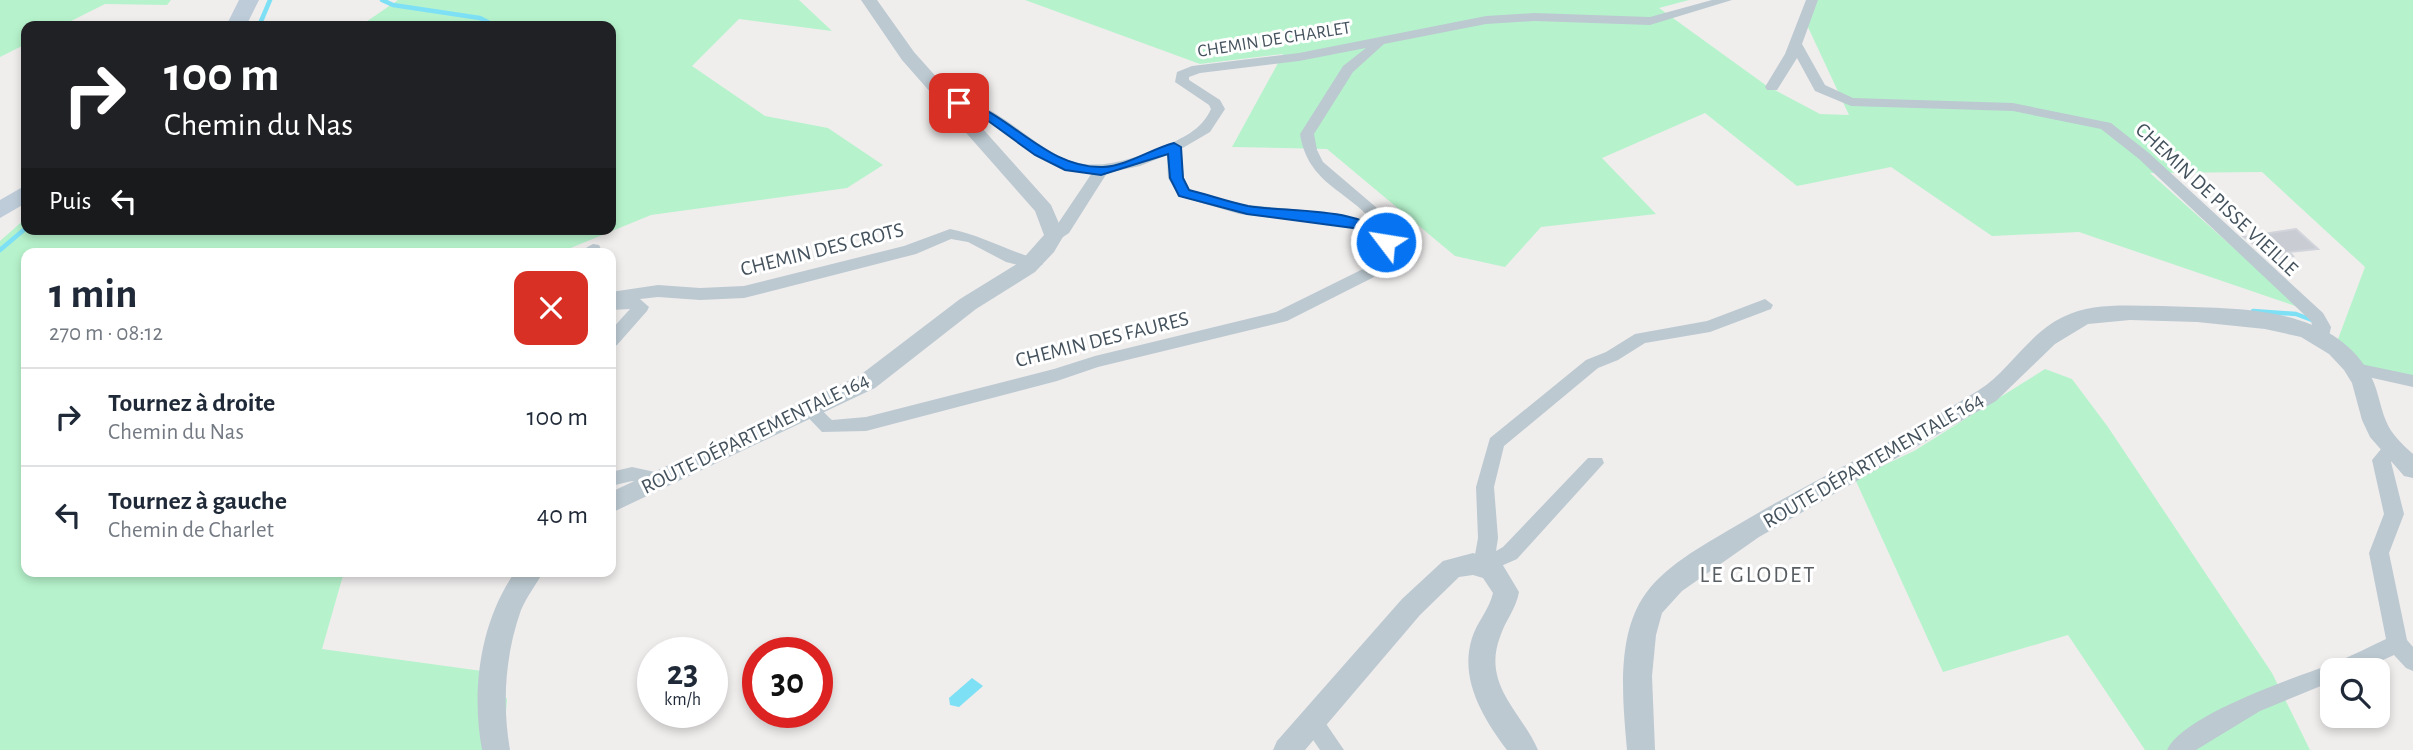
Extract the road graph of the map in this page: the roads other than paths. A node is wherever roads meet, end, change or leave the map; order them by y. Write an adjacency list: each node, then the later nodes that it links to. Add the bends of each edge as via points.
1 (249, 0): 5 (main road)
2 (869, 0): 9 (street, via 908,56)
3 (1726, 0): 6 (street, CHEMIN DE CHARLET, via 1656,21 1507,18)
4 (1812, 0): 7 (street)
5 (238, 21)
6 (1380, 41): 10 (street, CHEMIN DE CHARLET, via 1182,75 1182,82 1218,109 1205,129); 15 (street, via 1348,69 1307,134 1307,145 1318,170 1379,214 1388,231)
7 (1798, 47): 8 (street); 21 (street, CHEMIN DE PISSE VIEILLE, via 1821,88 1851,102 2013,107 2106,127 2144,156 2316,317 2323,327)
8 (1772, 87)
9 (950, 104): 11 (street, CHEMIN DE CHARLET, via 959,103 991,117 1065,166); 14 (street, via 1044,209)
10 (1174, 147): 11 (street, CHEMIN DE CHARLET); 15 (street, via 1176,178 1184,192 1247,210 1357,224 1376,231)
11 (1101, 171): 14 (street, via 1063,229)
12 (21, 196): 13 (main road)
13 (0, 211)
14 (1054, 235): 16 (street, ROUTE DÉPARTEMENTALE 164)
15 (1386, 242): 24 (street, CHEMIN DES FAURES, via 1370,272 1282,317 866,424 828,427)
16 (1035, 264): 17 (street, CHEMIN DES CROTS, via 972,238 950,234 889,256 744,292 658,291); 24 (street, ROUTE DÉPARTEMENTALE 164, via 948,318 869,381)
17 (616, 297)
18 (616, 305): 20 (street, via 640,307)
19 (1765, 305): 31 (street, via 1710,326 1641,338 1591,364 1496,443 1485,487 1488,538)
20 (616, 335)
21 (2322, 337): 22 (street, ROUTE DÉPARTEMENTALE 164); 42 (street, ROUTE DÉPARTEMENTALE 164, via 2297,327 2207,316 2108,313 2062,326 1999,388 1934,430 1852,471 1720,548 1664,593 1650,608 1645,632 1637,709)
22 (2356, 369): 23 (street); 25 (street, ROUTE DÉPARTEMENTALE 164, via 2376,425)
23 (2413, 381)
24 (810, 410): 29 (street, ROUTE DÉPARTEMENTALE 164)
25 (2393, 448): 27 (street, ROUTE DÉPARTEMENTALE 164); 33 (street, via 2381,460 2394,514 2379,553)
26 (1595, 463): 31 (street, via 1510,553)
27 (2413, 469)
28 (616, 478): 29 (street, via 632,474)
29 (657, 479): 30 (street, ROUTE DÉPARTEMENTALE 164)
30 (616, 500)
31 (1483, 566): 37 (street, via 1452,568); 41 (street, via 1501,579 1506,592 1484,641 1480,673 1490,704)
32 (526, 577): 38 (street, via 506,618 491,687)
33 (2398, 645): 34 (street); 35 (street)
34 (2368, 658)
35 (2413, 662)
36 (2320, 677): 43 (street, via 2270,693 2216,721)
37 (1312, 722): 39 (street); 40 (street)
38 (496, 750)
39 (1287, 750)
40 (1333, 750)
41 (1524, 750)
42 (1641, 750)
43 (2178, 750)

